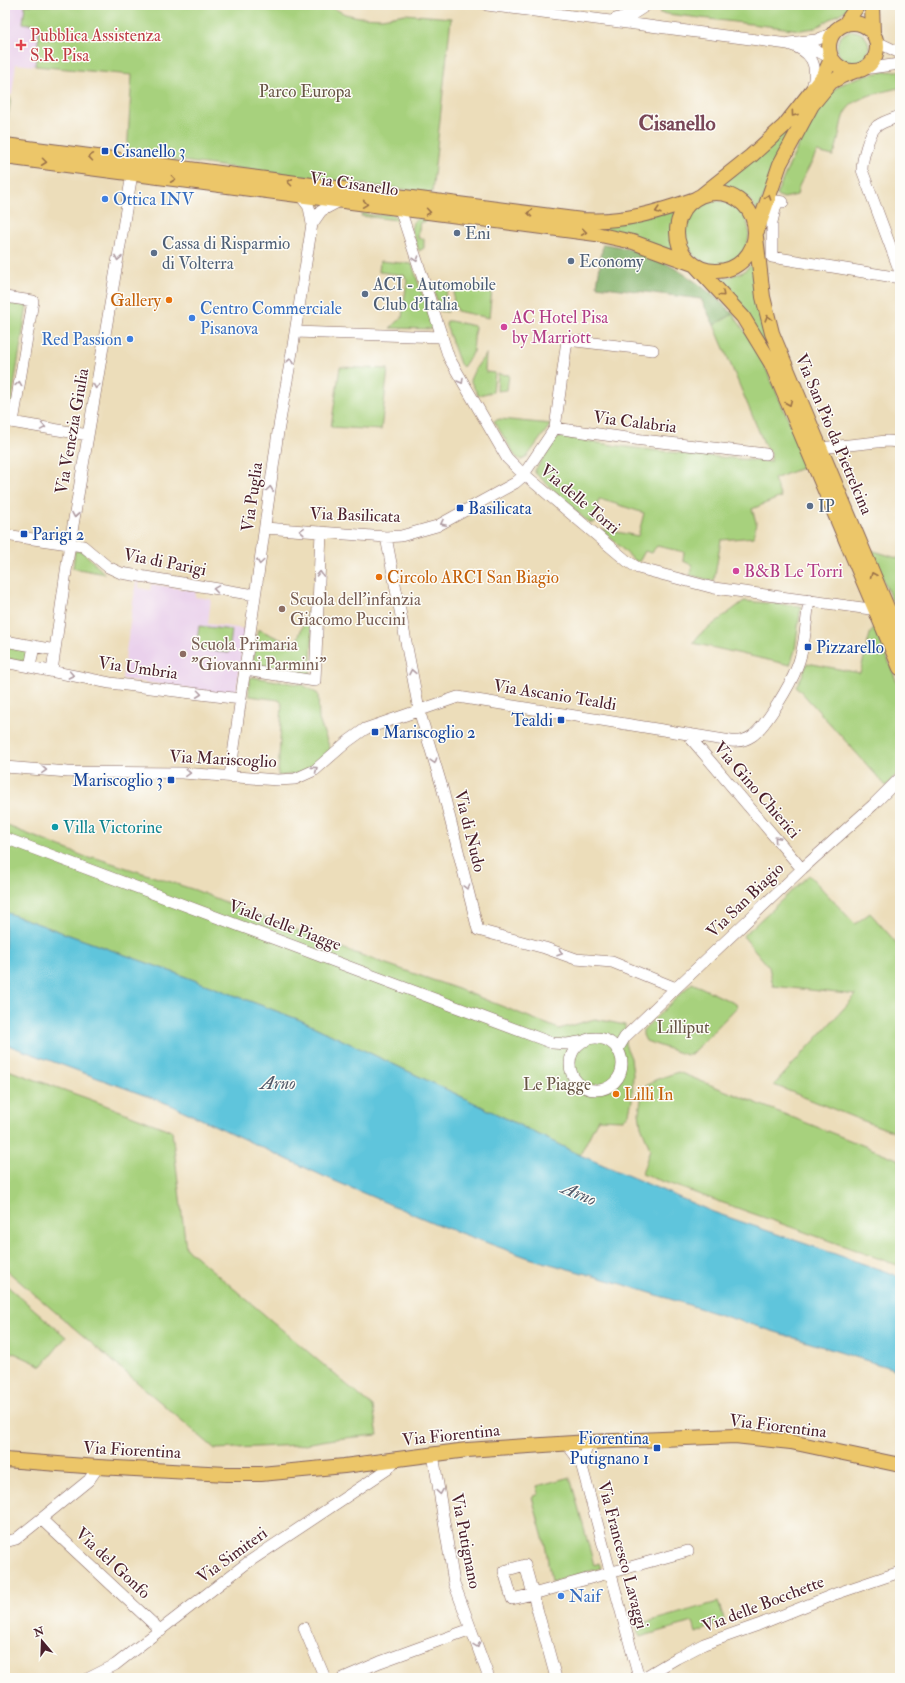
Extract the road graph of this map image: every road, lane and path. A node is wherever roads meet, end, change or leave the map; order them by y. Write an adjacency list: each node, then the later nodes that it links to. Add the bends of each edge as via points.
1 (487, 5): 5 (street)
2 (648, 5): 5 (street); 7 (street, via 644,12 645,19 650,24)
3 (858, 5): 6 (main road)
4 (872, 5): 9 (main road)
5 (609, 21): 7 (street)
6 (845, 24): 8 (main road); 9 (main road, via 860,24 868,28)
7 (660, 27): 10 (street)
8 (833, 33): 10 (street); 12 (main road, via 829,44)
9 (875, 38): 11 (street); 14 (main road, via 874,60)
10 (792, 45): 12 (street, via 815,50); 15 (street, via 806,53 815,67 815,78)
11 (900, 53)
12 (831, 58): 14 (main road, via 841,68); 15 (main road, via 824,74)
13 (900, 64): 14 (street)
14 (859, 70): 26 (main road, one-way to 14, via 780,164 812,105 831,82)
15 (810, 92): 21 (main road, one-way to 21, via 780,131)
16 (900, 116): 28 (street, via 883,123 873,131 862,167 863,176)
17 (5, 145): 21 (main road, Via Cisanello, one-way to 17, via 637,217 582,220)
18 (5, 157): 19 (main road, Via Cisanello, one-way to 19)
19 (132, 174): 20 (main road, Via Cisanello, one-way to 20); 36 (street, Via Venezia Giulia, one-way to 36)
20 (300, 195): 22 (main road, Via Cisanello); 25 (street, Via Puglia, via 309,207)
21 (698, 198): 26 (main road, via 722,193 739,200 753,218); 27 (main road, via 684,210 677,229 680,249)
22 (340, 201): 24 (main road, Via Cisanello, one-way to 24); 25 (street, via 321,212)
23 (783, 202): 29 (street, via 777,201 772,222 772,257)
24 (400, 209): 27 (main road, Via Cisanello, one-way to 27, via 601,235 633,242); 32 (street, Via delle Torri, one-way to 32)
25 (312, 224): 31 (street, Via Puglia)
26 (756, 236): 27 (main road, via 748,256 736,267 715,272); 38 (main road, Via San Pio da Pietrelcina, one-way to 26, via 772,333 763,296)
27 (694, 265): 48 (main road, Via San Pio da Pietrelcina, one-way to 48, via 743,317 771,363)
28 (900, 272)
29 (900, 278)
30 (5, 297): 34 (street, one-way to 30, via 33,301)
31 (295, 332): 32 (street); 41 (street, Via Puglia, one-way to 31)
32 (442, 337): 40 (street, Via delle Torri, one-way to 40, via 454,367 487,424 511,462)
33 (653, 350): 35 (street, via 567,340)
34 (9, 421): 36 (street, one-way to 36)
35 (555, 428): 39 (street, Via Calabria); 40 (street)
36 (88, 434): 45 (street, Via Venezia Giulia, one-way to 45)
37 (900, 442): 38 (street, via 881,441)
38 (820, 448): 48 (main road, Via San Pio da Pietrelcina, one-way to 38)
39 (766, 454)
40 (524, 474): 44 (street, Via Basilicata, one-way to 44, via 515,483 442,523 401,536); 47 (street, Via delle Torri, via 635,566 714,588)
41 (265, 528): 42 (street, Via Basilicata, one-way to 41); 46 (street, Via Puglia, one-way to 46)
42 (321, 532): 44 (street, Via Basilicata); 56 (street, one-way to 42, via 315,682)
43 (5, 535): 45 (street, Via di Parigi)
44 (386, 537): 59 (street, Via di Nudo, one-way to 44)
45 (70, 543): 46 (street, Via di Parigi, one-way to 45, via 115,572 86,548); 52 (street, Via Venezia Giulia)
46 (255, 595): 56 (street, Via Puglia)
47 (809, 600): 48 (street, Via delle Torri); 60 (street, Via Ascanio Tealdi, via 797,666 788,686 760,728 748,739 737,741)
48 (888, 611): 49 (main road, Via San Pio da Pietrelcina); 55 (main road, Via San Pio da Pietrelcina)
49 (900, 638)
50 (5, 641): 51 (street)
51 (34, 646): 52 (street); 54 (street)
52 (55, 650): 57 (street, Via Venezia Giulia)
53 (5, 662): 54 (street, Via Umbria)
54 (30, 667): 57 (street, Via Umbria)
55 (900, 668)
56 (245, 670): 58 (street, Via Puglia)
57 (52, 671): 58 (street, Via Umbria, one-way to 58, via 132,686)
58 (241, 700): 62 (street, Via Puglia)
59 (419, 710): 60 (street, Via Ascanio Tealdi, via 461,696); 62 (street, Via Mariscoglio, one-way to 59, via 278,780 298,778 316,770 365,729); 66 (street, Via di Nudo, one-way to 66, via 442,787 478,930 576,959 612,962)
60 (687, 734): 65 (street, Via Gino Chierici, one-way to 60)
61 (5, 767): 62 (street, Via Mariscoglio, one-way to 62, via 68,772 176,772)
62 (230, 776)
63 (900, 778): 65 (street, Via San Biagio)
64 (5, 838): 68 (street, Viale delle Piagge)
65 (802, 869): 66 (street, Via San Biagio)
66 (676, 988): 69 (street, Via San Biagio, via 626,1037)
67 (584, 1041): 68 (street, Viale delle Piagge); 69 (street, via 602,1039); 70 (street, via 574,1050)
68 (552, 1043): 70 (street, Viale delle Piagge)
69 (617, 1050): 70 (street, via 621,1062 619,1075 603,1089 590,1089 580,1085 574,1079)
70 (570, 1062)
71 (589, 1442): 72 (main road, Via Fiorentina); 76 (street, Via Francesco Lavaggi); 77 (main road, Via Fiorentina, via 735,1436 791,1442)
72 (566, 1443): 73 (main road, Via Fiorentina); 76 (street)
73 (433, 1454): 74 (main road, Via Fiorentina); 85 (street, Via Putignano, one-way to 85, via 452,1574)
74 (396, 1459): 78 (main road, Via Fiorentina, via 261,1474); 86 (street, Via Simiteri, via 388,1469 247,1563)
75 (5, 1460): 78 (main road, Via Fiorentina)
76 (581, 1463): 83 (street, Via Francesco Lavaggi)
77 (900, 1465)
78 (98, 1467): 79 (street, via 89,1480)
79 (41, 1520): 80 (street, via 16,1539); 86 (street, Via del Gonfo)
80 (5, 1542)
81 (688, 1551): 83 (street)
82 (900, 1572): 93 (street, Via delle Bocchette, via 704,1644)
83 (610, 1573): 91 (street, via 533,1594); 92 (street, Via Francesco Lavaggi)
84 (304, 1628): 88 (street)
85 (471, 1629): 89 (street); 90 (street, Via Putignano, one-way to 90)
86 (161, 1631): 87 (street, Via Simiteri, via 115,1665)
87 (89, 1678)
88 (325, 1678)
89 (343, 1678)
90 (489, 1678)
91 (556, 1678)
92 (639, 1678)
93 (644, 1678)

